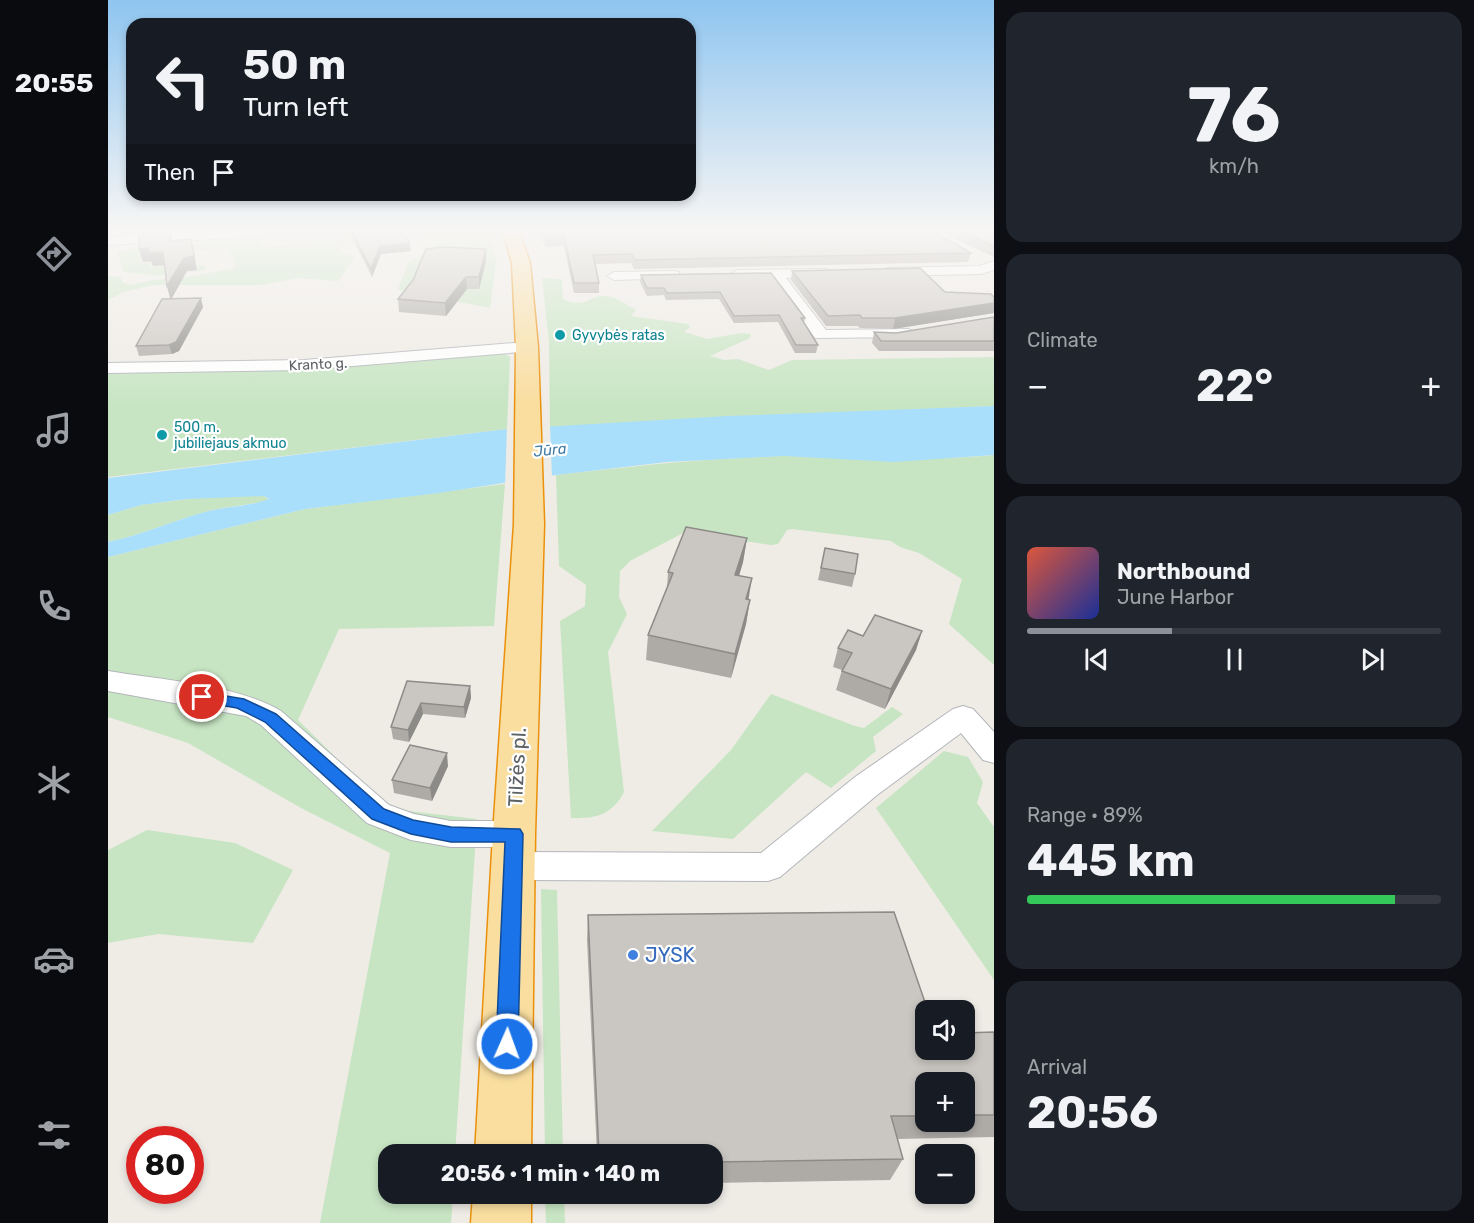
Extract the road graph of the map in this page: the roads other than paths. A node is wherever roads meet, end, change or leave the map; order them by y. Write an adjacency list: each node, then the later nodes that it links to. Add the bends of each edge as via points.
1 (523, 289): 4 (highway, Tilžės pl.)
2 (787, 289): 3 (street, via 821,335 893,336)
3 (927, 331)
4 (527, 346): 5 (street, Kranto g., via 304,365); 8 (highway, Tilžės pl., via 529,524)
5 (108, 368)
6 (108, 681): 8 (street, via 256,709 378,814 411,827)
7 (994, 752): 8 (street, via 963,716 866,786 768,867)
8 (513, 850): 9 (highway, Tilžės pl.)
9 (503, 1144)
10 (502, 1204): 11 (highway)
11 (501, 1223)

